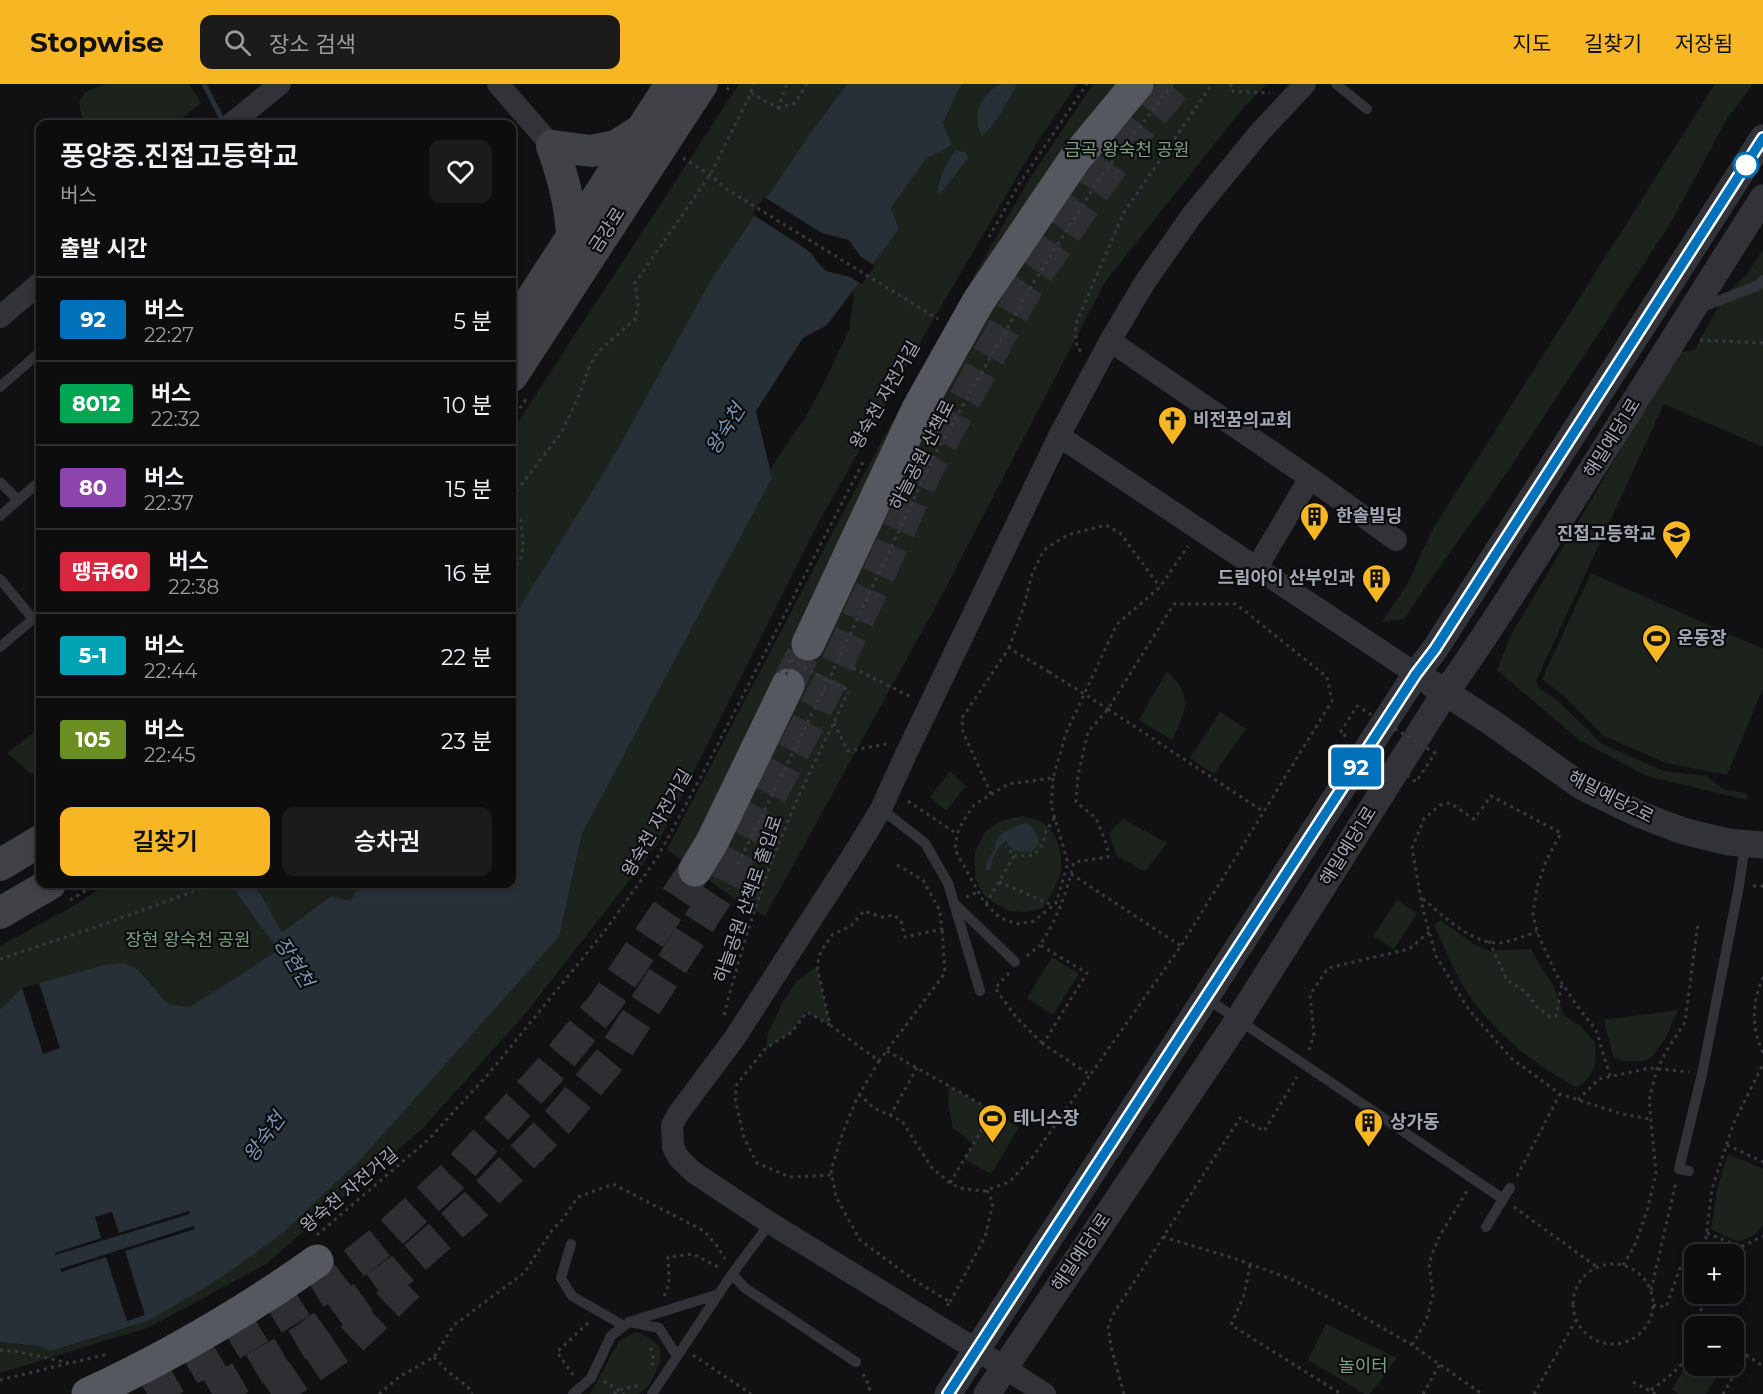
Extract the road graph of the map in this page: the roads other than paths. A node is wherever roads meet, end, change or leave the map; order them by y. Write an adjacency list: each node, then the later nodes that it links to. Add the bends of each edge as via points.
1 (280, 84): 9 (street)
2 (498, 84): 12 (street)
3 (670, 84): 10 (main road, 금강로)
4 (702, 84): 22 (main road, 금강로)
5 (1137, 84): 33 (highway, via 1075,159 978,302 918,409)
6 (1305, 84): 20 (street, via 1192,215)
7 (1336, 84): 8 (lane)
8 (1367, 110)
9 (236, 120)
10 (639, 131): 12 (main road, via 616,146 591,151); 14 (main road, 금강로)
11 (1763, 138): 35 (street, 해밀예당1로)
12 (552, 146): 14 (main road, via 571,209)
13 (1763, 198): 17 (street, 해밀예당1로)
14 (572, 235): 19 (main road, 금강로)
15 (1763, 280): 17 (lane, via 1759,285)
16 (36, 286): 18 (street)
17 (1690, 310): 37 (street, 해밀예당1로, via 1562,517)
18 (0, 316)
19 (516, 323)
20 (1110, 341): 24 (street); 25 (street)
21 (36, 356): 23 (lane)
22 (516, 370)
23 (0, 387)
24 (1059, 435): 31 (street); 38 (street)
25 (1310, 478): 30 (street); 31 (street)
26 (0, 482): 28 (lane)
27 (36, 484): 28 (lane)
28 (18, 500): 29 (lane)
29 (0, 516)
30 (1396, 540)
31 (1257, 567): 35 (street)
32 (0, 579): 34 (lane, via 33,619)
33 (807, 644)
34 (0, 647)
35 (1416, 674): 37 (street, 해밀예당2로); 48 (street, 해밀예당1로)
36 (783, 678): 42 (highway, via 712,842)
37 (1445, 693): 40 (street, 해밀예당2로, via 1581,786 1683,831); 49 (street, 해밀예당1로)
38 (886, 800): 44 (lane, via 925,843 948,883); 53 (street, via 763,996 672,1125 673,1147 693,1172)
39 (36, 843): 41 (main road)
40 (1754, 845): 50 (lane, via 1739,886)
41 (0, 864)
42 (695, 870)
43 (43, 888): 45 (main road)
44 (954, 903): 46 (lane); 47 (lane)
45 (0, 913)
46 (1013, 966)
47 (980, 991)
48 (1206, 998): 49 (lane); 60 (street, 해밀예당1로)
49 (1239, 1019): 52 (lane); 63 (street, 해밀예당1로)
50 (1684, 1170)
51 (1510, 1188): 52 (lane)
52 (1503, 1199): 54 (lane)
53 (770, 1223): 57 (lane); 60 (street)
54 (1486, 1227)
55 (571, 1244): 59 (lane, via 561,1278 572,1296)
56 (314, 1251): 64 (highway, via 278,1288 199,1337)
57 (732, 1274): 58 (lane); 62 (lane, via 745,1288)
58 (719, 1294): 59 (lane); 61 (lane)
59 (626, 1324): 61 (lane, via 659,1328); 65 (lane, via 611,1336 591,1378)
60 (977, 1350): 63 (street); 67 (street, 해밀예당1로)
61 (680, 1352): 66 (lane)
62 (856, 1362)
63 (1004, 1367): 68 (street, 해밀예당1로); 69 (street)
64 (88, 1394)
65 (573, 1394)
66 (652, 1394)
67 (948, 1394)
68 (987, 1394)
69 (1045, 1394)

